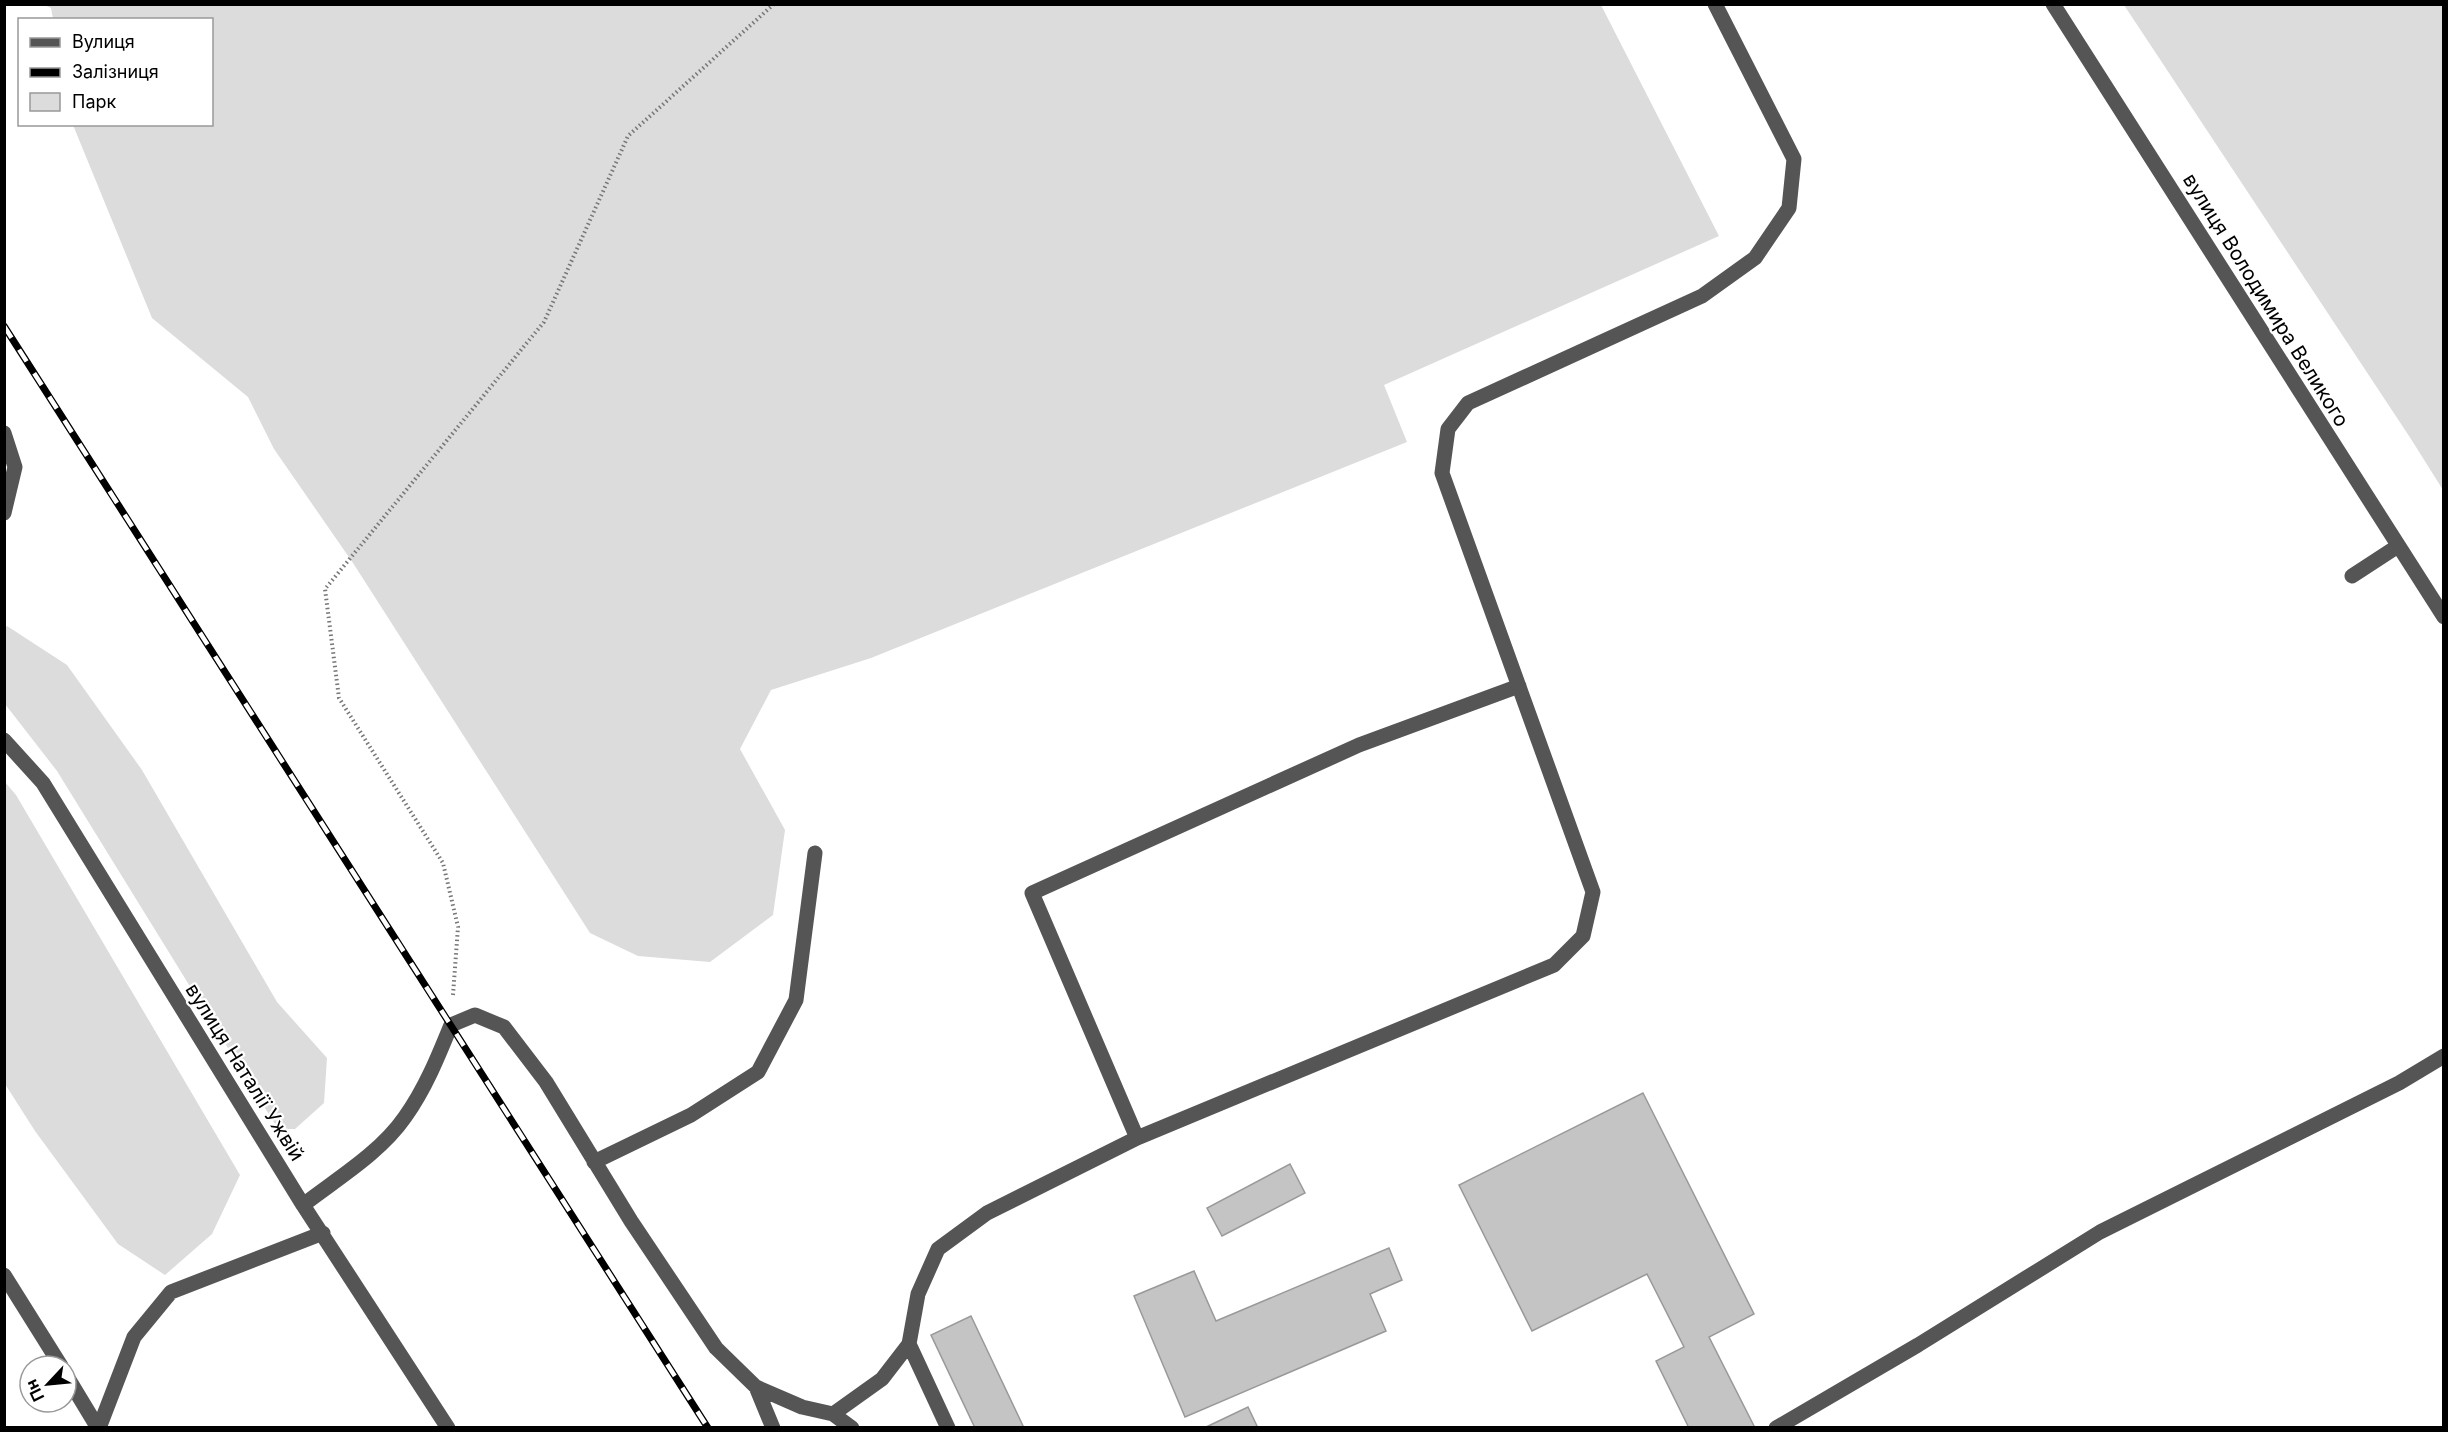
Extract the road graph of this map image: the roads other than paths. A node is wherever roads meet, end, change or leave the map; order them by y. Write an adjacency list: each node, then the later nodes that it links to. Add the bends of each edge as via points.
1 (1716, 4): 8 (street, via 1794,159 1789,208 1755,258 1702,296 1468,403 1448,429 1442,473)
2 (2053, 4): 5 (street, вулиця Володимира Великого)
3 (4, 433): 4 (street, via 15,466)
4 (4, 513)
5 (2398, 546): 6 (street); 7 (street, вулиця Володимира Великого)
6 (2352, 576)
7 (2444, 617)
8 (1519, 686): 12 (street, via 1593,892 1583,936 1554,965); 12 (street, via 1359,745 1032,892)
9 (4, 740): 14 (street, вулиця Наталії Ужвій, via 43,783)
10 (815, 853): 13 (street, via 796,1000 758,1072 690,1115)
11 (2444, 1056): 27 (street, via 2399,1083 2100,1232)
12 (1137, 1138): 17 (street, via 987,1213 938,1249 918,1294)
13 (594, 1162): 14 (street, via 546,1082 504,1027 475,1015 451,1025 405,1118 366,1157); 19 (street, via 716,1348)
14 (303, 1204): 15 (street, вулиця Наталії Ужвій)
15 (323, 1233): 22 (street, via 171,1292 134,1337); 23 (street, вулиця Наталії Ужвій)
16 (4, 1275): 18 (street)
17 (909, 1344): 21 (street, via 882,1379); 26 (street)
18 (53, 1354)
19 (756, 1388): 21 (street, via 802,1407); 24 (street)
20 (78, 1394): 22 (street)
21 (833, 1414): 25 (street)
22 (99, 1428)
23 (448, 1428)
24 (773, 1428)
25 (852, 1428)
26 (948, 1428)
27 (1776, 1428)

